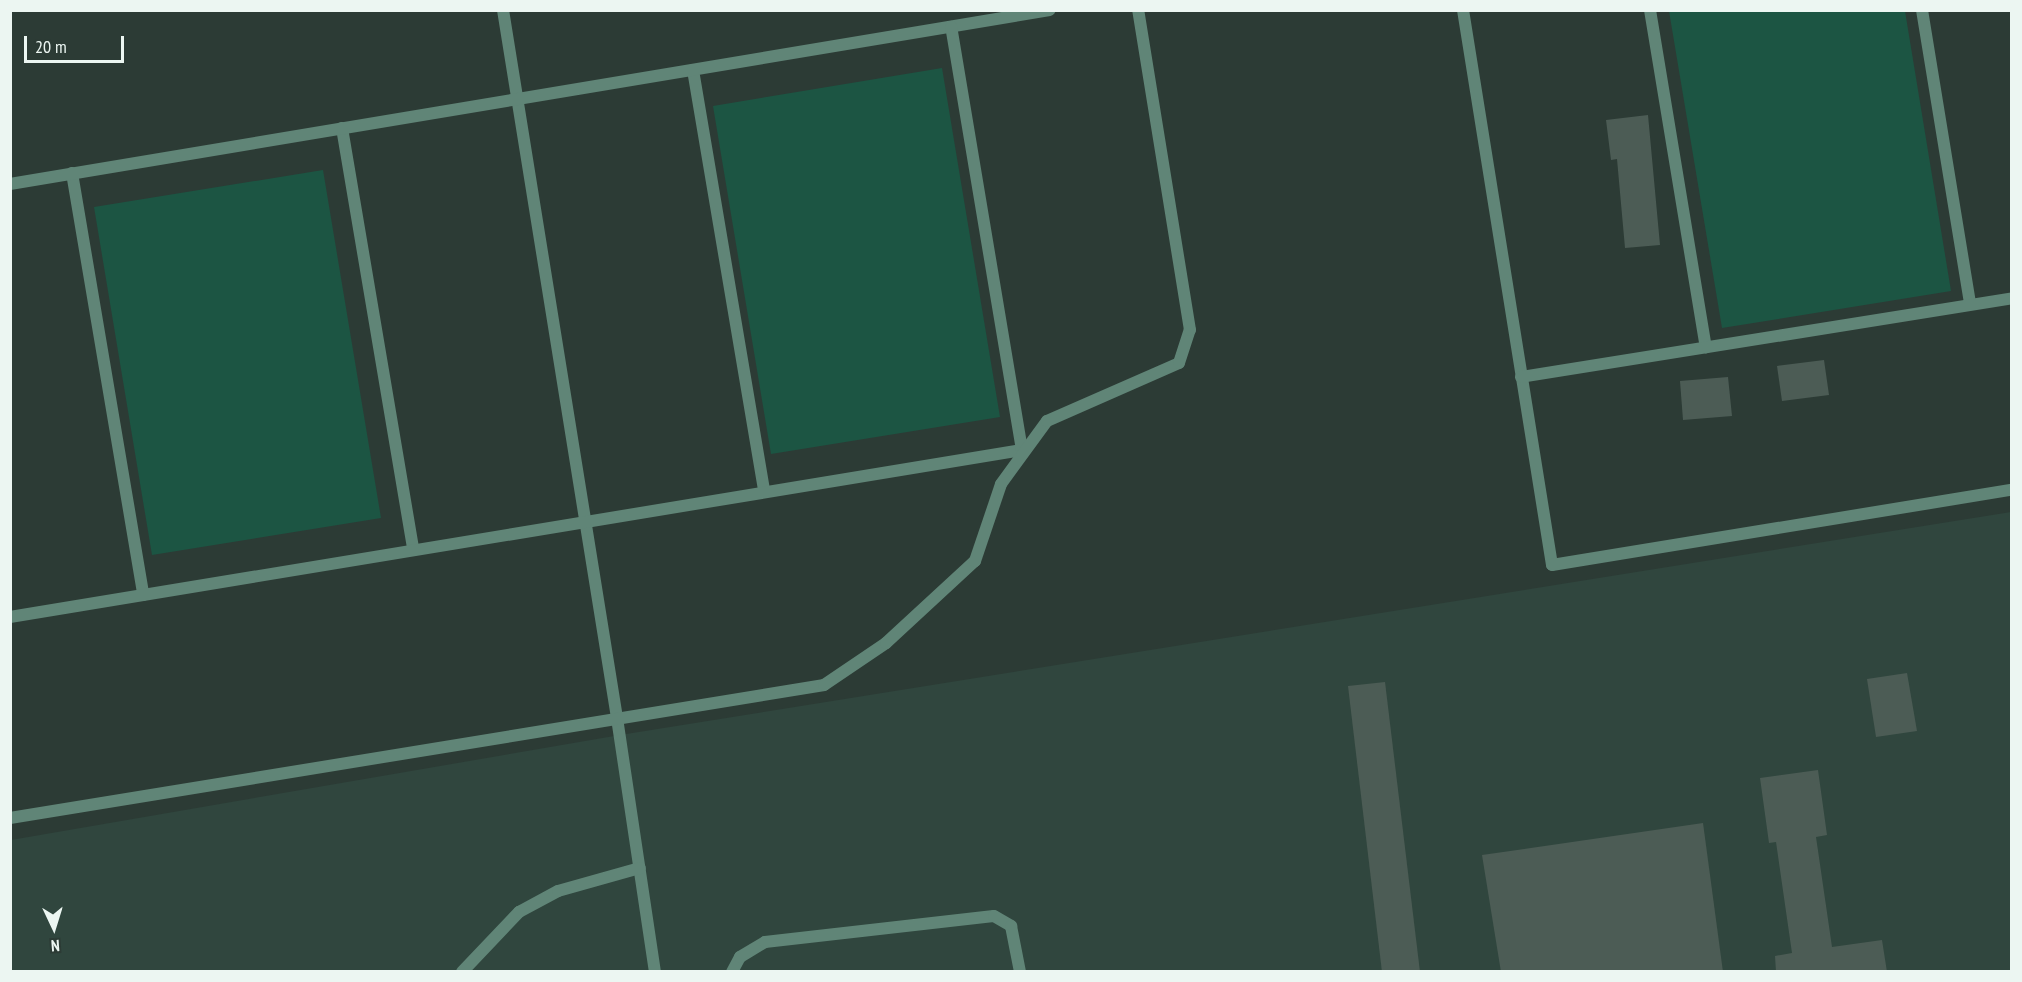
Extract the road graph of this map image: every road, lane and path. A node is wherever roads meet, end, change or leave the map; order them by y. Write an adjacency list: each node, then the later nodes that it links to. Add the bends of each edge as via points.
1 (503, 10): 9 (street)
2 (1050, 10): 7 (street)
3 (1138, 10): 17 (street, via 1190,330 1179,363 1047,421)
4 (1462, 10): 16 (street)
5 (1650, 10): 15 (street)
6 (1922, 10): 14 (street)
7 (951, 27): 8 (street); 17 (street)
8 (693, 70): 9 (street); 19 (street)
9 (517, 99): 10 (street); 20 (street)
10 (342, 128): 11 (street); 21 (street)
11 (72, 173): 12 (street); 22 (street)
12 (10, 184)
13 (2012, 298): 14 (street)
14 (1970, 304): 15 (street)
15 (1706, 347): 16 (street)
16 (1521, 377): 18 (street, via 1552,565)
17 (1022, 450): 19 (street); 24 (street, via 1001,484 975,561 886,643 824,685)
18 (2012, 490)
19 (764, 492): 20 (street)
20 (585, 522): 21 (street); 24 (street)
21 (412, 550): 22 (street)
22 (143, 595): 23 (street)
23 (10, 617)
24 (617, 718): 25 (street); 26 (street)
25 (10, 818)
26 (640, 868): 27 (street, via 558,891 519,912); 28 (street)
27 (462, 972)
28 (655, 972)
29 (732, 972): 30 (street, via 740,957 765,942 994,916 1011,927)
30 (1020, 972)

